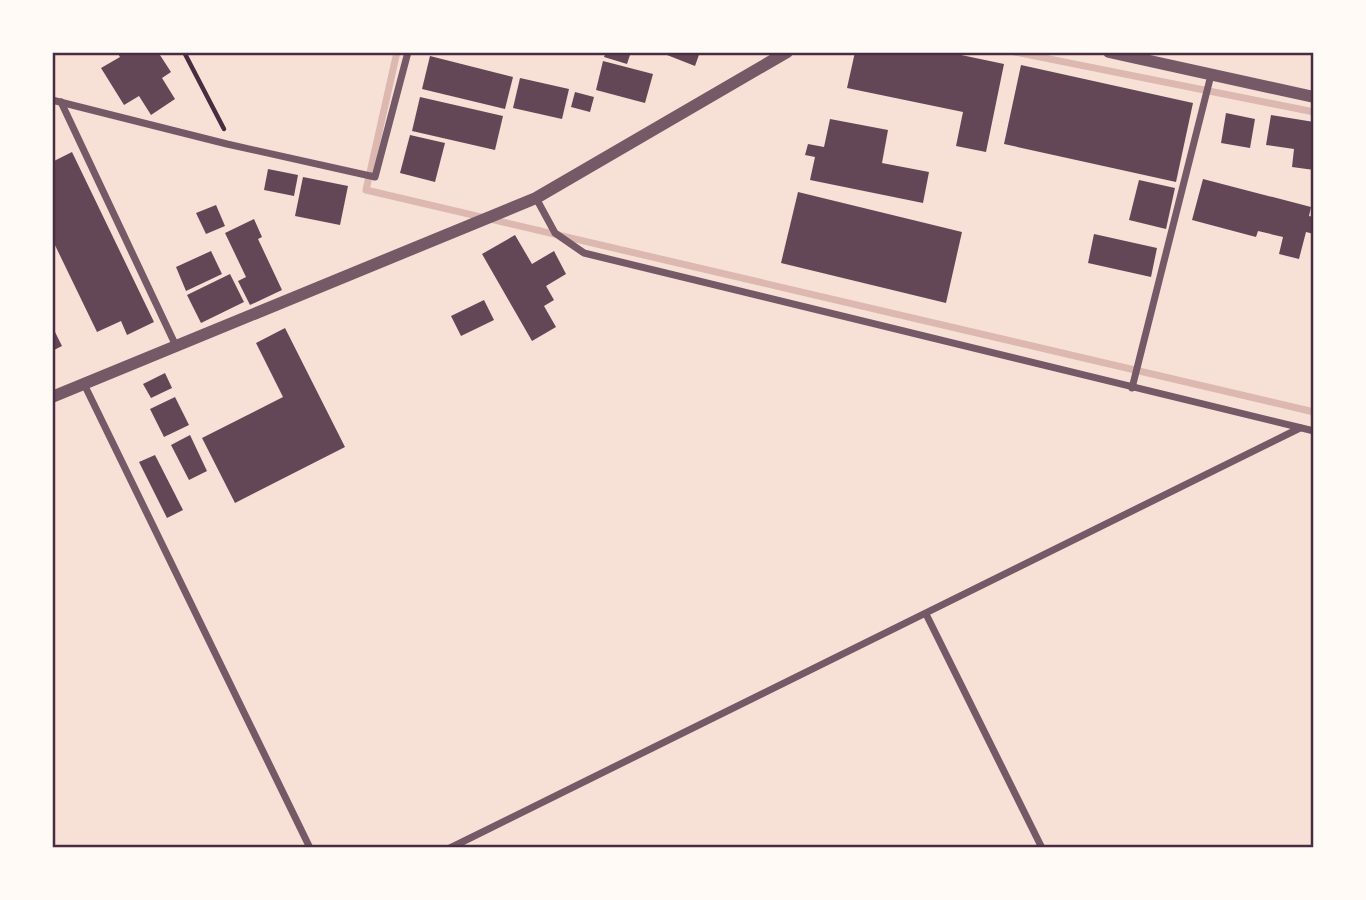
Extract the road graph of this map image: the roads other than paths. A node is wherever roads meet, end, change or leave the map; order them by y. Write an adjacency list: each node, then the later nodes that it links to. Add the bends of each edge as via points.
1 (408, 52): 7 (street, via 375,177)
2 (787, 52): 8 (street)
3 (1109, 52): 4 (street)
4 (1211, 75): 5 (street); 11 (street)
5 (1314, 97)
6 (52, 100): 7 (street)
7 (61, 102): 9 (street)
8 (536, 198): 9 (street); 11 (street, via 555,233 584,253)
9 (176, 346): 10 (street)
10 (84, 384): 12 (street); 16 (street)
11 (1132, 388): 13 (street)
12 (52, 397)
13 (1300, 428): 14 (street); 15 (street)
14 (1314, 431)
15 (926, 614): 17 (street); 18 (street)
16 (310, 848)
17 (450, 848)
18 (1042, 848)

